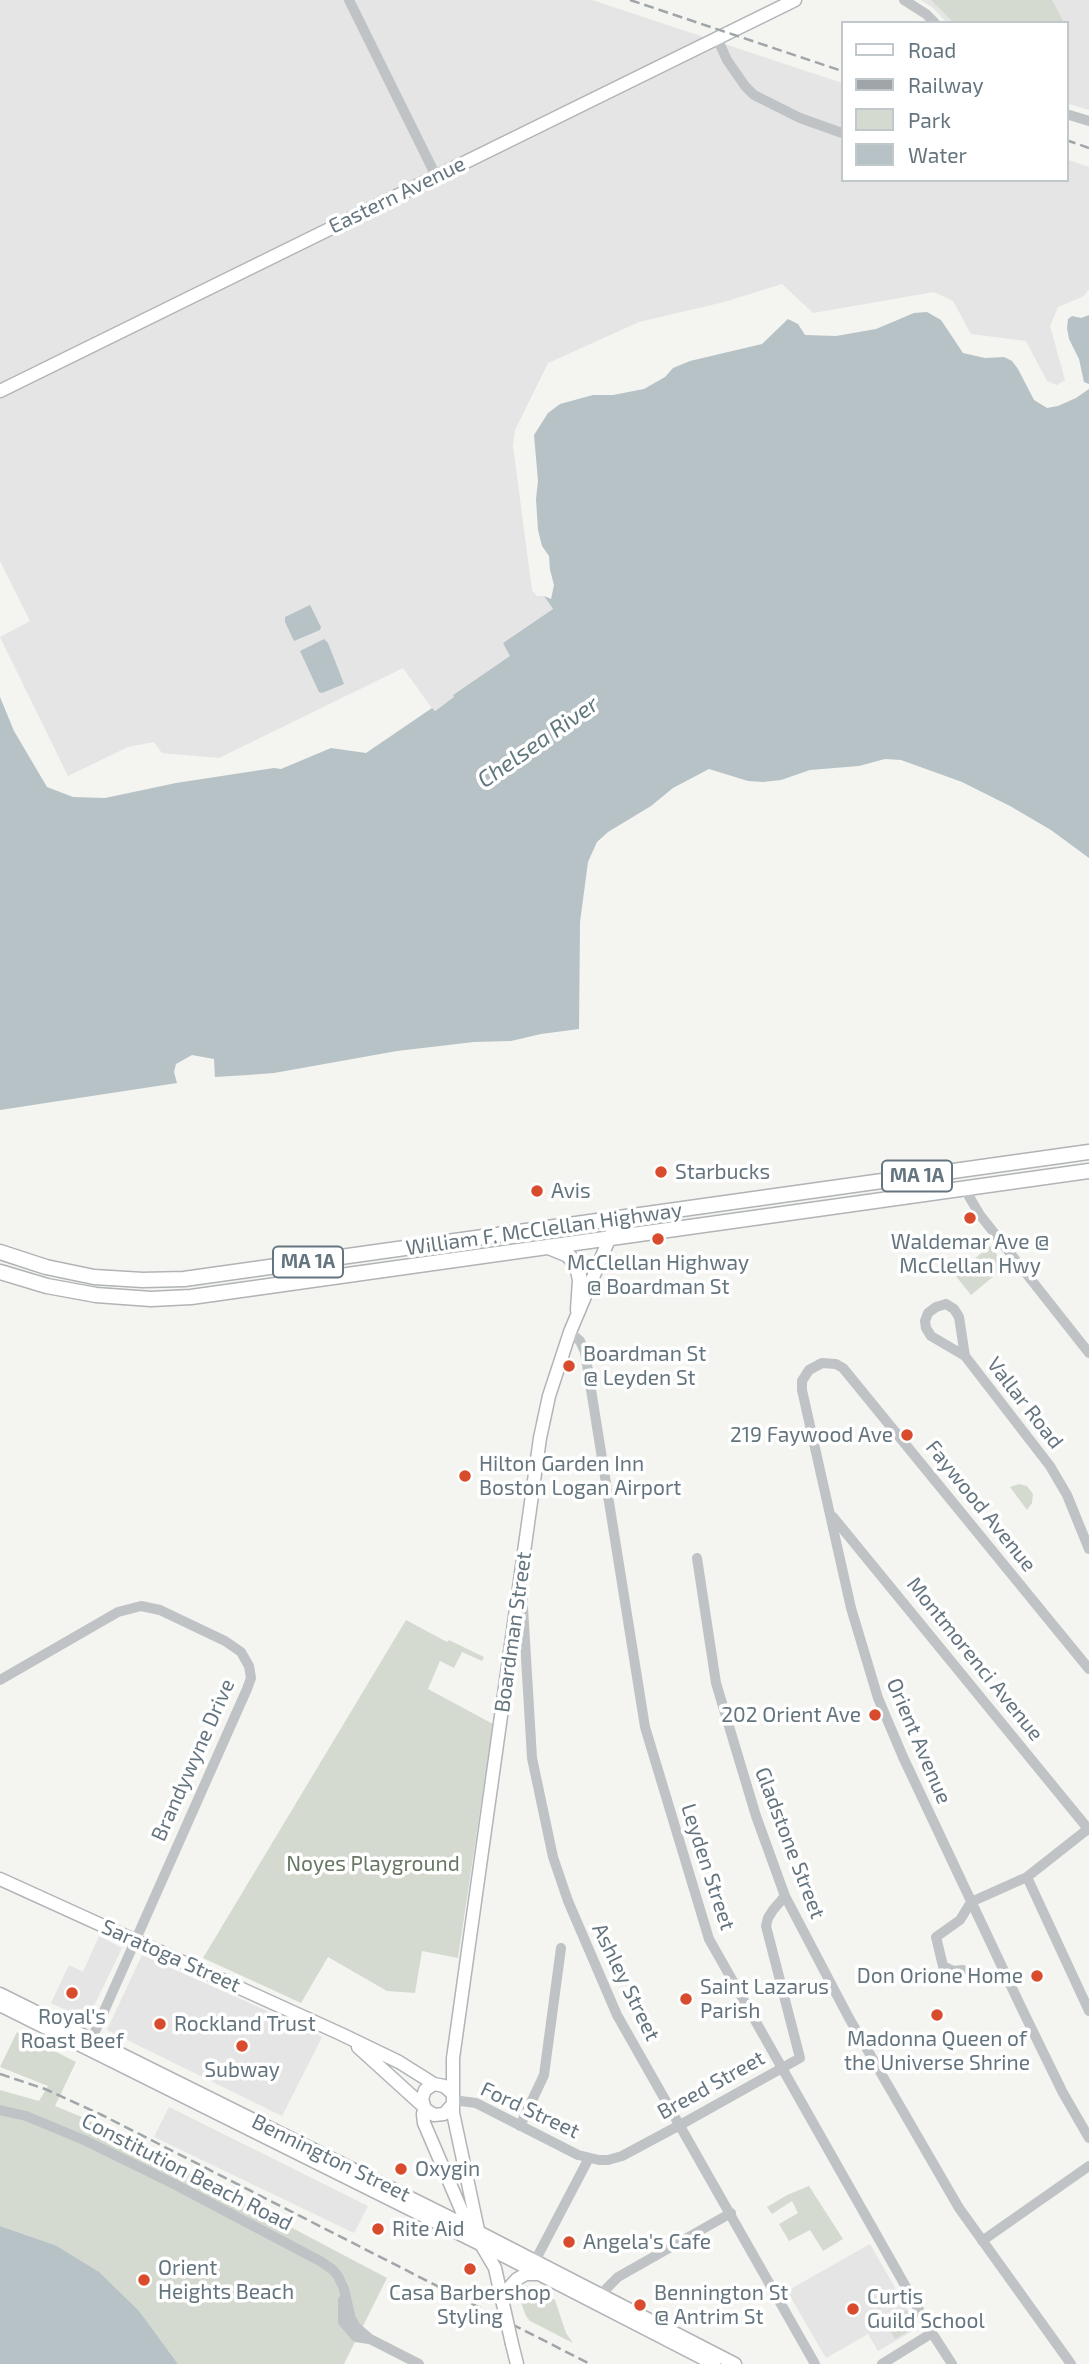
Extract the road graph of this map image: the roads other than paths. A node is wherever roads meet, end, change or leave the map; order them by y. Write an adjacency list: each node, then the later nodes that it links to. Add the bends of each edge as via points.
1 (349, 0): 9 (street)
2 (795, 0): 5 (main road, Eastern Avenue)
3 (904, 0): 4 (street)
4 (933, 21)
5 (717, 38): 8 (street, via 727,60 754,94); 9 (main road, Eastern Avenue)
6 (1068, 115): 7 (street)
7 (1089, 121)
8 (841, 133)
9 (436, 176): 10 (main road, Eastern Avenue)
10 (0, 391)
11 (1089, 1152): 14 (highway, William F. McClellan Highway / MA 1A)
12 (1089, 1171): 13 (highway, William F. McClellan Highway / MA 1A)
13 (964, 1188): 15 (highway, William F. McClellan Highway / MA 1A); 21 (street, via 980,1216)
14 (618, 1218): 15 (main road, Boardman Street); 17 (highway, William F. McClellan Highway / MA 1A, via 168,1280 86,1275)
15 (610, 1237): 16 (highway, William F. McClellan Highway / MA 1A); 19 (main road, Boardman Street)
16 (542, 1247): 18 (highway, William F. McClellan Highway / MA 1A, via 175,1298 88,1294); 19 (highway, via 562,1252 575,1263 580,1280)
17 (0, 1252)
18 (0, 1272)
19 (578, 1310): 20 (main road, Boardman Street)
20 (570, 1332): 27 (main road, Boardman Street, via 542,1427); 46 (street, Leyden Street, via 585,1352 645,1727 709,1939)
21 (1089, 1353)
22 (965, 1356): 22 (street, Vallar Road, via 959,1317 946,1304 936,1307 925,1321 928,1332); 25 (street, Vallar Road, via 1050,1466)
23 (843, 1368): 24 (street, Orient Avenue, via 818,1364 801,1385); 30 (street, Faywood Avenue)
24 (831, 1514): 32 (street, Montmorenci Avenue); 36 (street, Orient Avenue, via 851,1608 878,1698)
25 (1089, 1549)
26 (697, 1558): 35 (street, Gladstone Street, via 716,1683 756,1816)
27 (521, 1577): 28 (main road, Boardman Street); 29 (street, Ashley Street)
28 (511, 1640): 29 (street); 45 (main road, Boardman Street)
29 (527, 1647): 52 (street, Ashley Street, via 533,1759 553,1857 617,2015)
30 (1089, 1669)
31 (1, 1675): 37 (street, Brandywyne Drive, via 132,1606 160,1610 242,1651 251,1678 247,1689)
32 (1089, 1830): 33 (street)
33 (1027, 1877): 36 (street); 42 (street)
34 (0, 1879): 37 (main road, Saratoga Street)
35 (786, 1896): 46 (street, Breed Street, via 766,1926 800,2057); 59 (street, Gladstone Street, via 849,2018)
36 (971, 1902): 39 (street, via 960,1920 936,1937 943,1966); 54 (street, Orient Avenue)
37 (135, 1940): 43 (main road, Saratoga Street); 44 (street, Brandywyne Drive)
38 (561, 1948): 53 (street, via 544,2075)
39 (963, 1970)
40 (0, 1994): 44 (main road, Bennington Street)
41 (0, 2005): 44 (main road, Bennington Street)
42 (1089, 2011)
43 (341, 2034): 47 (main road, Saratoga Street); 49 (main road, Saratoga Street)
44 (89, 2044): 51 (main road, Bennington Street)
45 (453, 2058): 47 (main road, Boardman Street); 48 (main road, Boardman Street)
46 (782, 2068): 52 (street, Breed Street); 64 (street, Leyden Street)
47 (436, 2084): 48 (main road, via 444,2086); 49 (main road, via 423,2093)
48 (453, 2099): 49 (main road, via 450,2110 441,2116); 53 (street, Ford Street, via 472,2102); 58 (main road)
49 (424, 2108): 58 (main road, via 424,2123)
50 (0, 2110): 66 (street, Constitution Beach Road, via 55,2128 174,2184 326,2265 344,2288 356,2327)
51 (236, 2117): 58 (main road, Bennington Street); 58 (main road, Bennington Street)
52 (680, 2125): 55 (street, Breed Street, via 622,2156); 57 (street, Ashley Street)
53 (520, 2126): 55 (street, Ford Street)
54 (1089, 2138)
55 (589, 2158): 60 (street)
56 (1089, 2166): 59 (street)
57 (731, 2213): 61 (street, via 618,2277); 70 (street, Ashley Street)
58 (475, 2234): 60 (main road, Bennington Street); 62 (main road, via 495,2268)
59 (982, 2241): 73 (street, Gladstone Street)
60 (537, 2268): 61 (main road, Bennington Street); 62 (main road, via 513,2282)
61 (599, 2300): 63 (main road, Bennington Street)
62 (503, 2304): 65 (main road, bridge)
63 (662, 2332): 68 (main road, Bennington Street); 69 (main road, Bennington Street)
64 (932, 2333): 71 (street); 72 (street, Leyden Street)
65 (514, 2357)
66 (407, 2361): 67 (street)
67 (419, 2364)
68 (714, 2364)
69 (735, 2364)
70 (815, 2364)
71 (882, 2364)
72 (952, 2364)
73 (1071, 2364)

